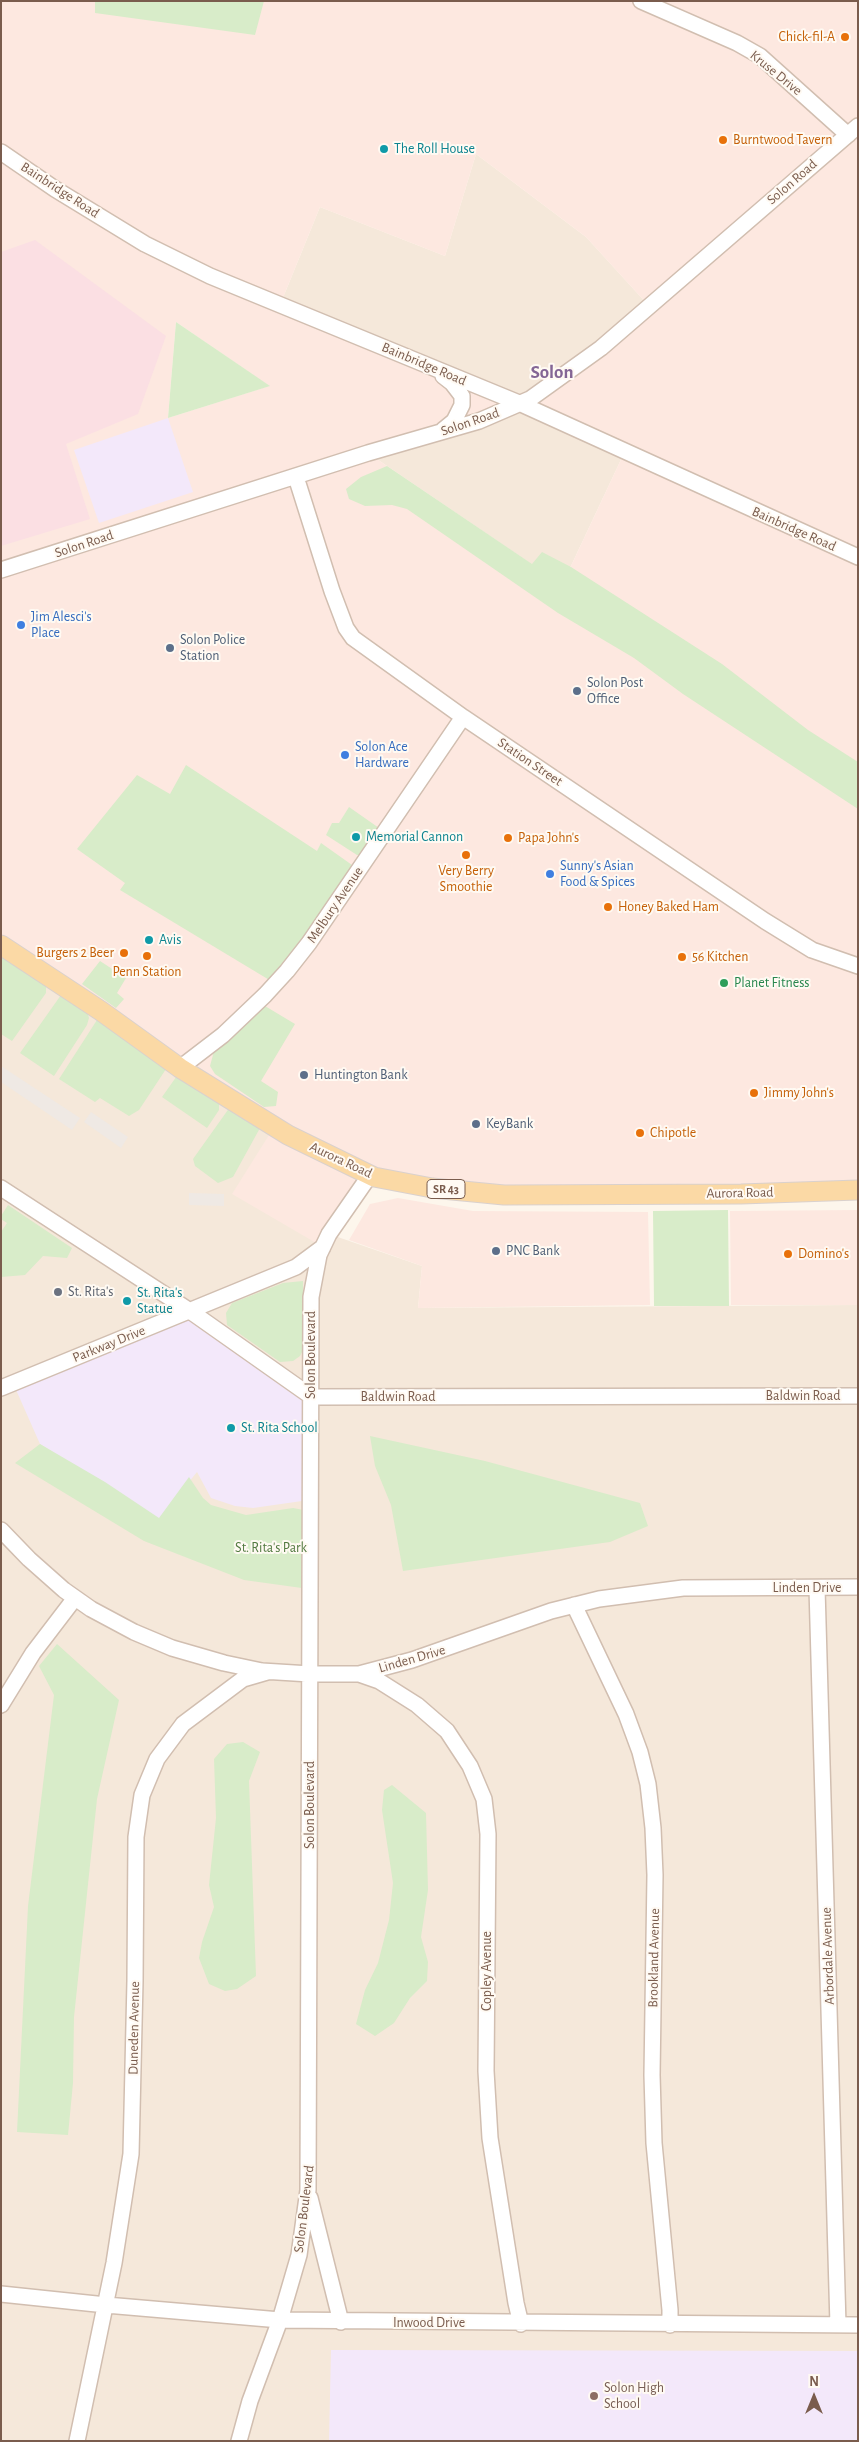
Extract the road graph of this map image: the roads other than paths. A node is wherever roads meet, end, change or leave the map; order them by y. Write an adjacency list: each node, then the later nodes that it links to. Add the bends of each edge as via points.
1 (641, 1): 2 (street, Kruse Drive, via 760,56)
2 (853, 130): 5 (street, Solon Road, via 601,348)
3 (1, 152): 4 (street, Bainbridge Road, via 146,244 210,276)
4 (428, 366): 5 (street, Bainbridge Road); 6 (street, via 452,383 462,396 462,408 454,421)
5 (519, 403): 6 (street, Solon Road, via 479,421); 8 (street, Bainbridge Road)
6 (440, 433): 7 (street, Solon Road)
7 (296, 477): 9 (street, Solon Road); 10 (street, Station Street, via 346,628 363,647)
8 (858, 557)
9 (1, 570)
10 (463, 718): 12 (street, Station Street, via 765,921 812,950); 13 (street, Melbury Avenue, via 309,944 265,995 223,1035)
11 (1, 945): 13 (main road, Aurora Road / SR 43)
12 (858, 966)
13 (180, 1068): 14 (main road, Aurora Road / SR 43, via 288,1135)
14 (370, 1175): 16 (main road, Aurora Road / SR 43, via 432,1188 504,1195); 17 (street, Solon Boulevard, via 340,1215)
15 (1, 1188): 18 (street)
16 (858, 1190)
17 (323, 1247): 18 (street, Parkway Drive, via 296,1266); 21 (street, Solon Boulevard, via 312,1297)
18 (190, 1311): 19 (street, Parkway Drive); 21 (street)
19 (1, 1388)
20 (858, 1396): 21 (street, Baldwin Road)
21 (312, 1397): 28 (street, Solon Boulevard)
22 (1, 1530): 25 (street, Linden Drive)
23 (858, 1587): 24 (street, Linden Drive)
24 (818, 1588): 26 (street, Linden Drive, via 683,1588 608,1597); 38 (street, Arbordale Avenue)
25 (75, 1598): 27 (street, Linden Drive, via 134,1632 172,1648 224,1663); 30 (street, via 32,1653)
26 (574, 1605): 29 (street, Linden Drive, via 412,1660); 37 (street, Brookland Avenue, via 626,1714 648,1784 654,1875 654,2144)
27 (270, 1671): 28 (street, Linden Drive); 33 (street, Duneden Avenue, via 243,1679 183,1724 157,1759 142,1795 136,1837 130,2154)
28 (310, 1674): 29 (street, Linden Drive); 31 (street, Solon Boulevard)
29 (359, 1674): 36 (street, Copley Avenue, via 378,1681 417,1705 447,1731 470,1766 484,1799 488,1834 486,2071 490,2138)
30 (1, 1705)
31 (308, 2190): 34 (street, Solon Boulevard, via 299,2255); 35 (street)
32 (1, 2294): 33 (street, Inwood Drive)
33 (106, 2305): 34 (street, Inwood Drive); 40 (street, Duneden Avenue)
34 (280, 2320): 35 (street, Inwood Drive); 41 (street, Solon Boulevard)
35 (341, 2322): 36 (street, Inwood Drive)
36 (521, 2324): 37 (street, Inwood Drive)
37 (670, 2324): 38 (street, Inwood Drive)
38 (838, 2325): 39 (street, Inwood Drive)
39 (858, 2325)
40 (77, 2441)
41 (239, 2441)

